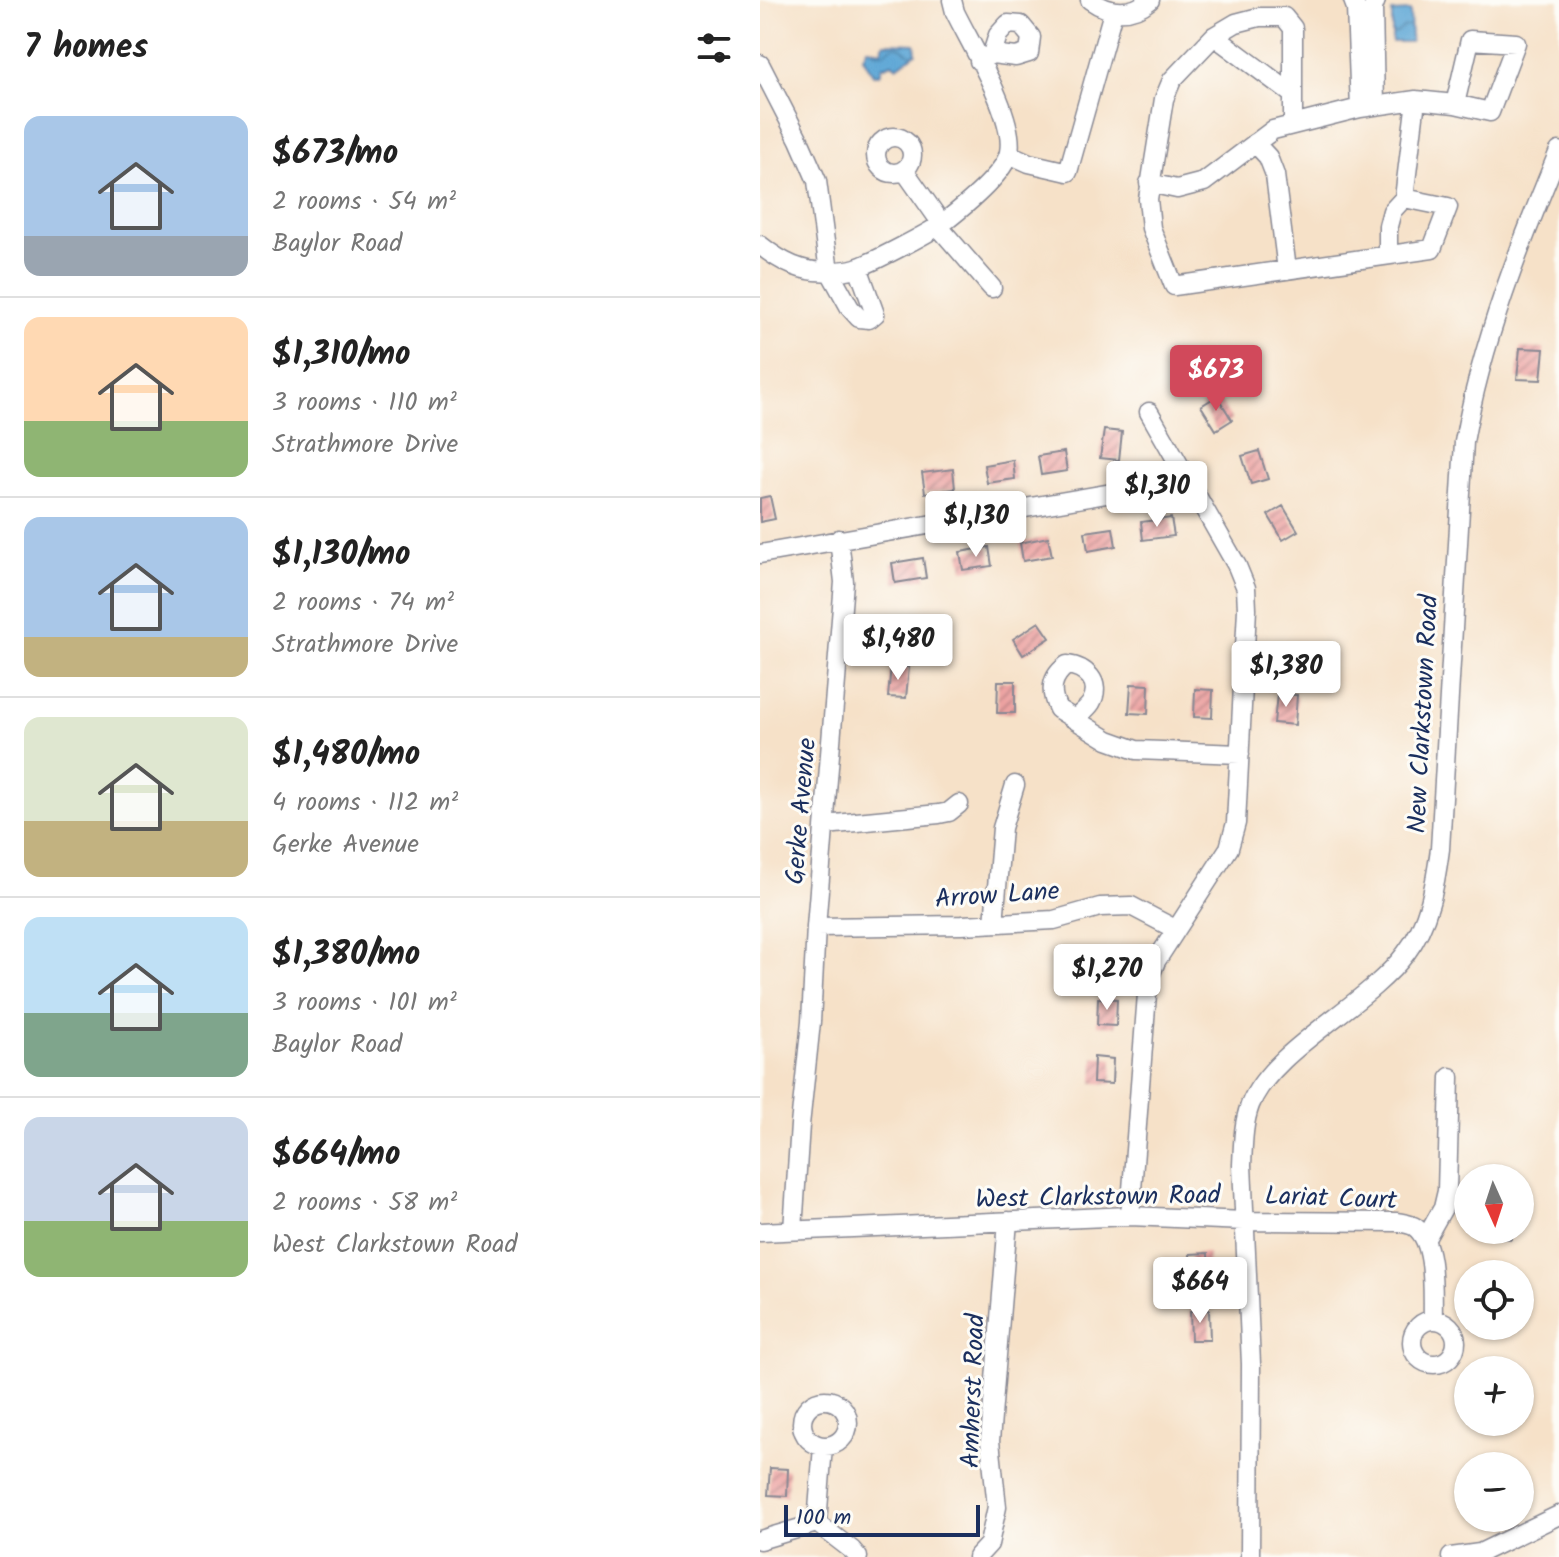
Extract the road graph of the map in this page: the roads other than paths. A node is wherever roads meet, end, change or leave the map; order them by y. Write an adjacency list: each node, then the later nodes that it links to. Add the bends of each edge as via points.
1 (952, 0): 16 (street, via 986,58 1011,131)
2 (1090, 0): 6 (street)
3 (1150, 0): 6 (street, via 1138,9)
4 (1353, 0): 12 (street)
5 (1376, 0): 12 (street)
6 (1113, 12): 16 (street, via 1068,172)
7 (1214, 36): 9 (street); 9 (street, via 1236,23 1284,17 1293,28); 18 (street, via 1172,80)
8 (760, 64): 25 (street, via 817,181)
9 (1292, 94): 13 (street)
10 (1416, 100): 11 (street); 12 (street); 19 (street)
11 (1455, 104)
12 (1367, 106): 13 (street)
13 (1293, 124): 14 (street)
14 (1255, 143): 18 (street, via 1204,182 1177,189); 24 (street, via 1275,175)
15 (1559, 151): 42 (street, New Clarkstown Road, via 1513,267 1471,404 1460,494 1440,849 1426,918 1389,975 1289,1056 1250,1104 1243,1134)
16 (1009, 154): 20 (street, via 1003,167)
17 (904, 170): 20 (street)
18 (1149, 183): 24 (street, via 1151,228 1174,286)
19 (1404, 198): 22 (street, via 1392,211); 22 (street, via 1448,207 1432,249)
20 (940, 225): 23 (street); 26 (street)
21 (760, 245): 25 (street, via 780,262)
22 (1388, 255): 24 (street)
23 (858, 267): 25 (street); 25 (street, via 875,314 869,319 859,318 850,308)
24 (1287, 270)
25 (829, 272)
26 (992, 288)
27 (1149, 412): 28 (street)
28 (1187, 480): 29 (street); 32 (street, via 1246,588)
29 (839, 539): 30 (street); 35 (street, Gerke Avenue, via 844,582)
30 (760, 554)
31 (1076, 718): 32 (street, via 1108,740 1136,750)
32 (1240, 754): 38 (street, via 1236,823 1229,848)
33 (1015, 785): 36 (street, via 1002,828)
34 (959, 804): 35 (street, via 939,814)
35 (825, 825): 37 (street, Gerke Avenue)
36 (994, 923): 37 (street, Arrow Lane); 38 (street, Arrow Lane, via 1054,920 1100,907 1131,906)
37 (816, 927): 43 (street, Gerke Avenue)
38 (1175, 929): 40 (street, via 1148,981)
39 (1450, 1077): 45 (street, via 1447,1191)
40 (1130, 1216): 41 (street, West Clarkstown Road); 42 (street, West Clarkstown Road)
41 (1008, 1221): 43 (street, West Clarkstown Road); 52 (street, Amherst Road, via 990,1441 997,1507 989,1544)
42 (1244, 1221): 45 (street, Lariat Court, via 1397,1222 1415,1227); 53 (street, West Clarkstown Road, via 1251,1364)
43 (793, 1230): 44 (street, West Clarkstown Road)
44 (760, 1232)
45 (1425, 1240): 46 (street, Lariat Court, via 1431,1259)
46 (1433, 1320)
47 (823, 1446): 49 (street)
48 (1559, 1515): 54 (street, via 1480,1553)
49 (817, 1523): 50 (street); 51 (street)
50 (760, 1540)
51 (858, 1557)
52 (977, 1557)
53 (1250, 1557)
54 (1451, 1557)

